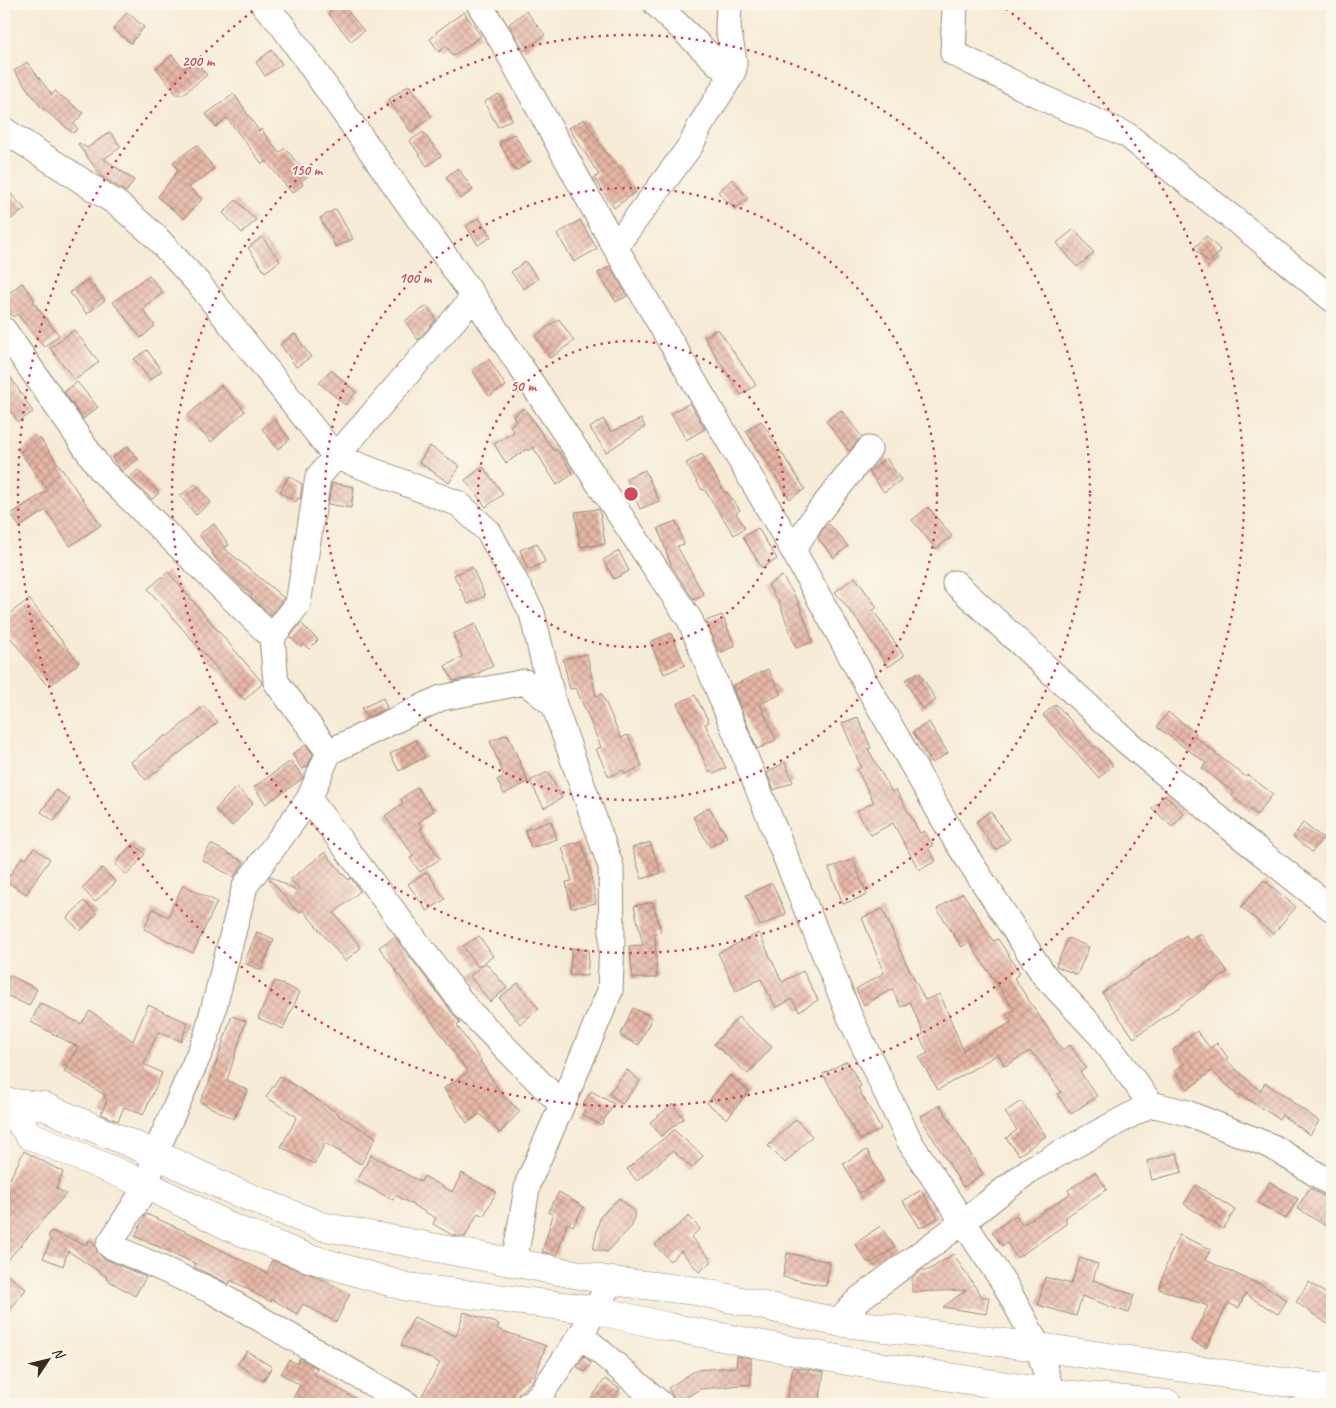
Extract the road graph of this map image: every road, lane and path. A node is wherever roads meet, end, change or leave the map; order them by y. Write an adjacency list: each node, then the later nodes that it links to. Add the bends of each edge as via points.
1 (263, 4): 9 (street, via 282,25)
2 (479, 4): 8 (street)
3 (656, 4): 6 (street)
4 (729, 4): 6 (street, via 728,28 734,61)
5 (955, 4): 10 (street, via 953,53 1127,135)
6 (731, 76): 8 (street, via 700,126 692,146)
7 (4, 130): 13 (street, via 118,205 154,235 199,284)
8 (615, 247): 14 (street)
9 (474, 298): 13 (street); 27 (street, via 690,620 850,1017 911,1144)
10 (1332, 300)
11 (4, 330): 16 (street, via 101,470)
12 (869, 449): 14 (street)
13 (335, 456): 16 (street, via 318,477 298,604); 17 (street, via 459,504 489,532 532,613)
14 (793, 550): 22 (street, via 960,847 1044,975 1101,1036)
15 (955, 584): 20 (street, via 1127,742)
16 (272, 637): 18 (street, via 276,682)
17 (554, 705): 18 (street, via 525,682 440,698); 23 (street, via 611,867 610,991)
18 (329, 752): 19 (street)
19 (309, 798): 23 (street, via 467,1009); 24 (street, via 245,886 206,1038)
20 (1332, 909)
21 (5, 1102): 24 (main road, via 43,1106); 26 (main road, via 30,1135)
22 (1151, 1104): 25 (street, via 1187,1113 1273,1147); 27 (street, via 1031,1169)
23 (562, 1105): 30 (street, via 528,1183)
24 (155, 1154): 26 (street); 28 (main road, via 234,1191)
25 (1332, 1184)
26 (147, 1185): 29 (main road, via 232,1228); 38 (street, via 110,1245 214,1292)
27 (963, 1222): 33 (street, via 859,1299); 35 (street, via 1004,1283)
28 (321, 1226): 29 (main road); 30 (main road)
29 (309, 1258): 32 (main road, via 407,1287)
30 (514, 1263): 31 (main road)
31 (611, 1281): 32 (street); 33 (main road, via 696,1291)
32 (596, 1310): 34 (street); 37 (main road, via 669,1327)
33 (837, 1322): 35 (main road)
34 (582, 1335): 39 (street, via 540,1394); 40 (street)
35 (1038, 1347): 36 (main road); 37 (street)
36 (1332, 1390)
37 (1054, 1398): 41 (main road)
38 (407, 1404)
39 (529, 1404)
40 (662, 1404)
41 (1168, 1404)

